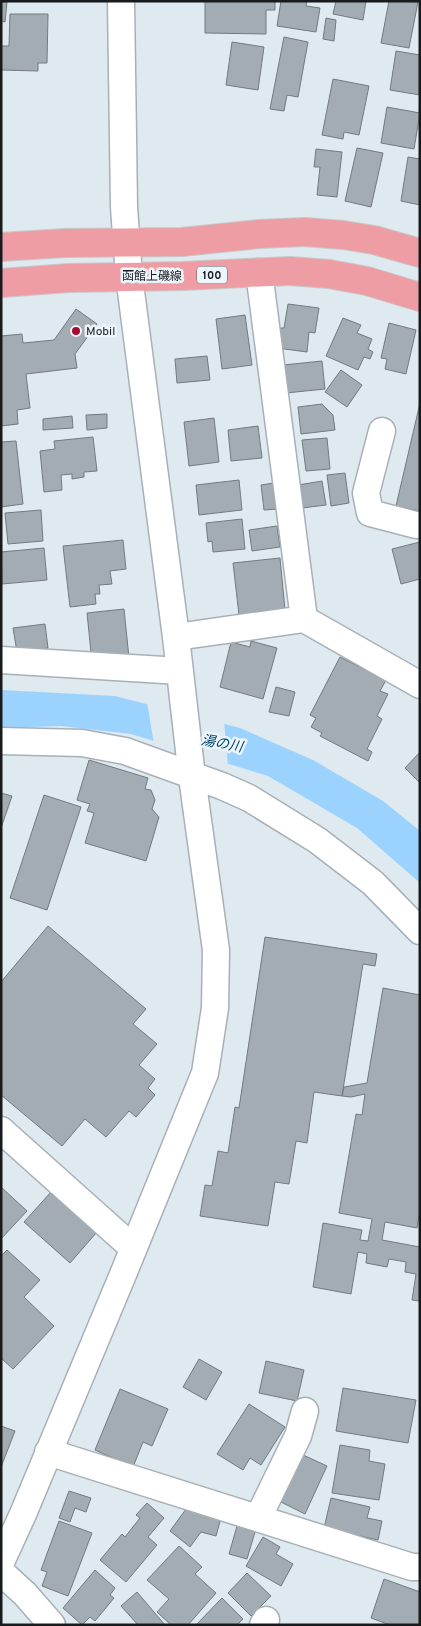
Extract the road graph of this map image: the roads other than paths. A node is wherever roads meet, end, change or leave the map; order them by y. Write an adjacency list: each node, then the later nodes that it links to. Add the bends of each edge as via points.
1 (121, 1): 2 (street)
2 (126, 243): 3 (main road); 4 (main road, via 305,232 374,240); 6 (street)
3 (1, 247)
4 (420, 253)
5 (258, 272): 6 (main road, 函館上磯線 / 100); 8 (main road, 函館上磯線 / 100, via 329,274 367,281); 11 (street)
6 (129, 276): 7 (main road, 函館上磯線 / 100); 12 (street)
7 (1, 283)
8 (420, 297)
9 (382, 431): 10 (street, via 366,493 370,513)
10 (420, 525)
11 (304, 619): 12 (street); 15 (street)
12 (176, 637): 14 (street)
13 (1, 660): 14 (street)
14 (181, 681): 17 (street)
15 (420, 685)
16 (1, 741): 17 (street, via 82,743)
17 (192, 768): 18 (street, via 317,840 373,883); 20 (street, via 216,950 216,1008 205,1073)
18 (420, 930)
19 (1, 1130): 20 (street)
20 (133, 1248): 22 (street)
21 (305, 1411): 23 (street, via 298,1436)
22 (48, 1452): 23 (street); 24 (street)
23 (258, 1518): 25 (street)
24 (1, 1562)
25 (420, 1567)
26 (1, 1572): 27 (street)
27 (52, 1625)

